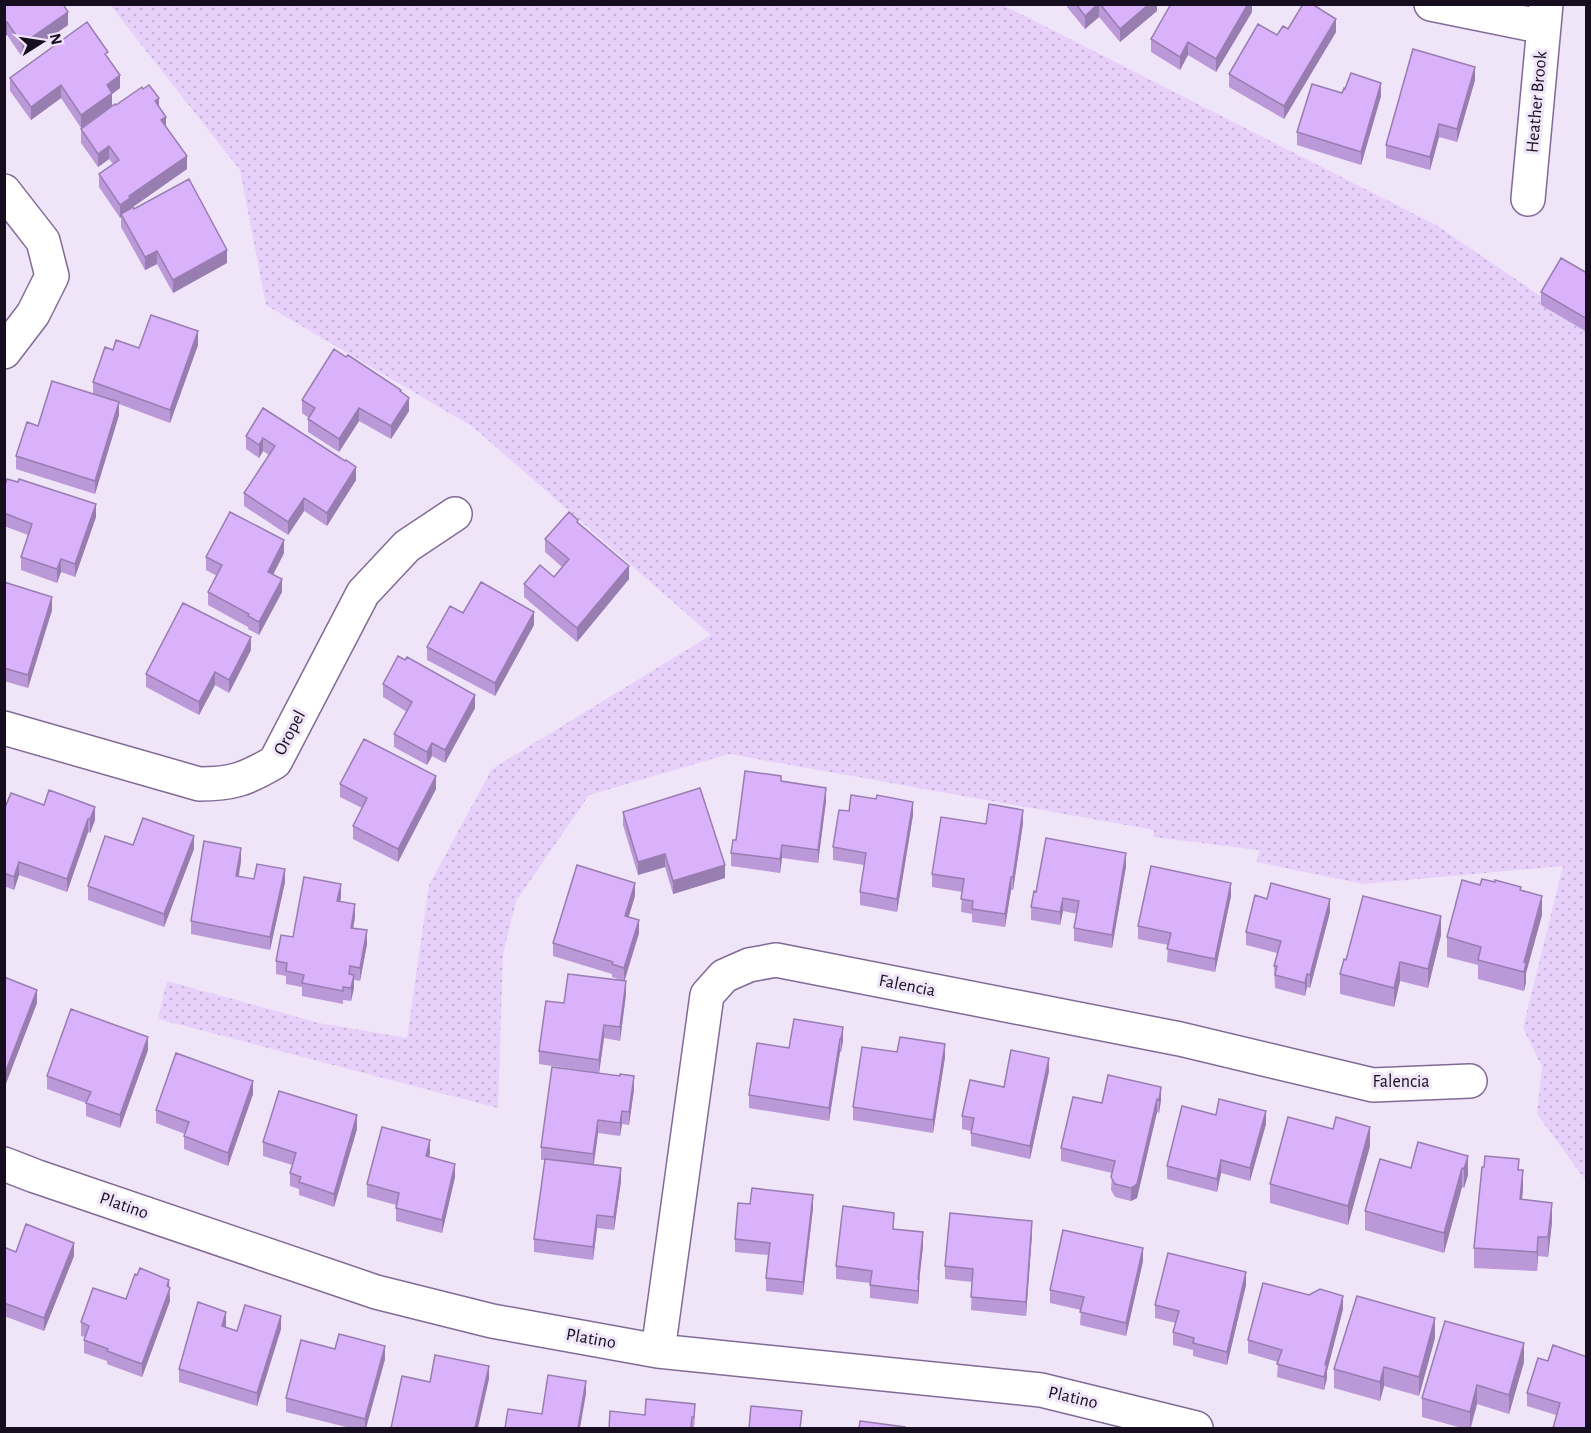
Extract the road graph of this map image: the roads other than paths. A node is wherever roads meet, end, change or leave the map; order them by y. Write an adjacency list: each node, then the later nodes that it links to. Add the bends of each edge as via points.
1 (1431, 4): 2 (street)
2 (1545, 16): 4 (street, Heather Brook)
3 (4, 191): 5 (street, via 43,241 52,276 33,314)
4 (1528, 199)
5 (4, 352)
6 (455, 514): 7 (street, Oropel, via 407,546 363,593 275,762 250,777 223,784 199,784)
7 (4, 728)
8 (1470, 1081): 10 (street, Falencia, via 1373,1085 1180,1039 776,960 749,965 724,976 707,995)
9 (4, 1164): 10 (street, Platino, via 376,1292 492,1321)
10 (658, 1351): 11 (street, Platino, via 1041,1390)
11 (1196, 1428)

